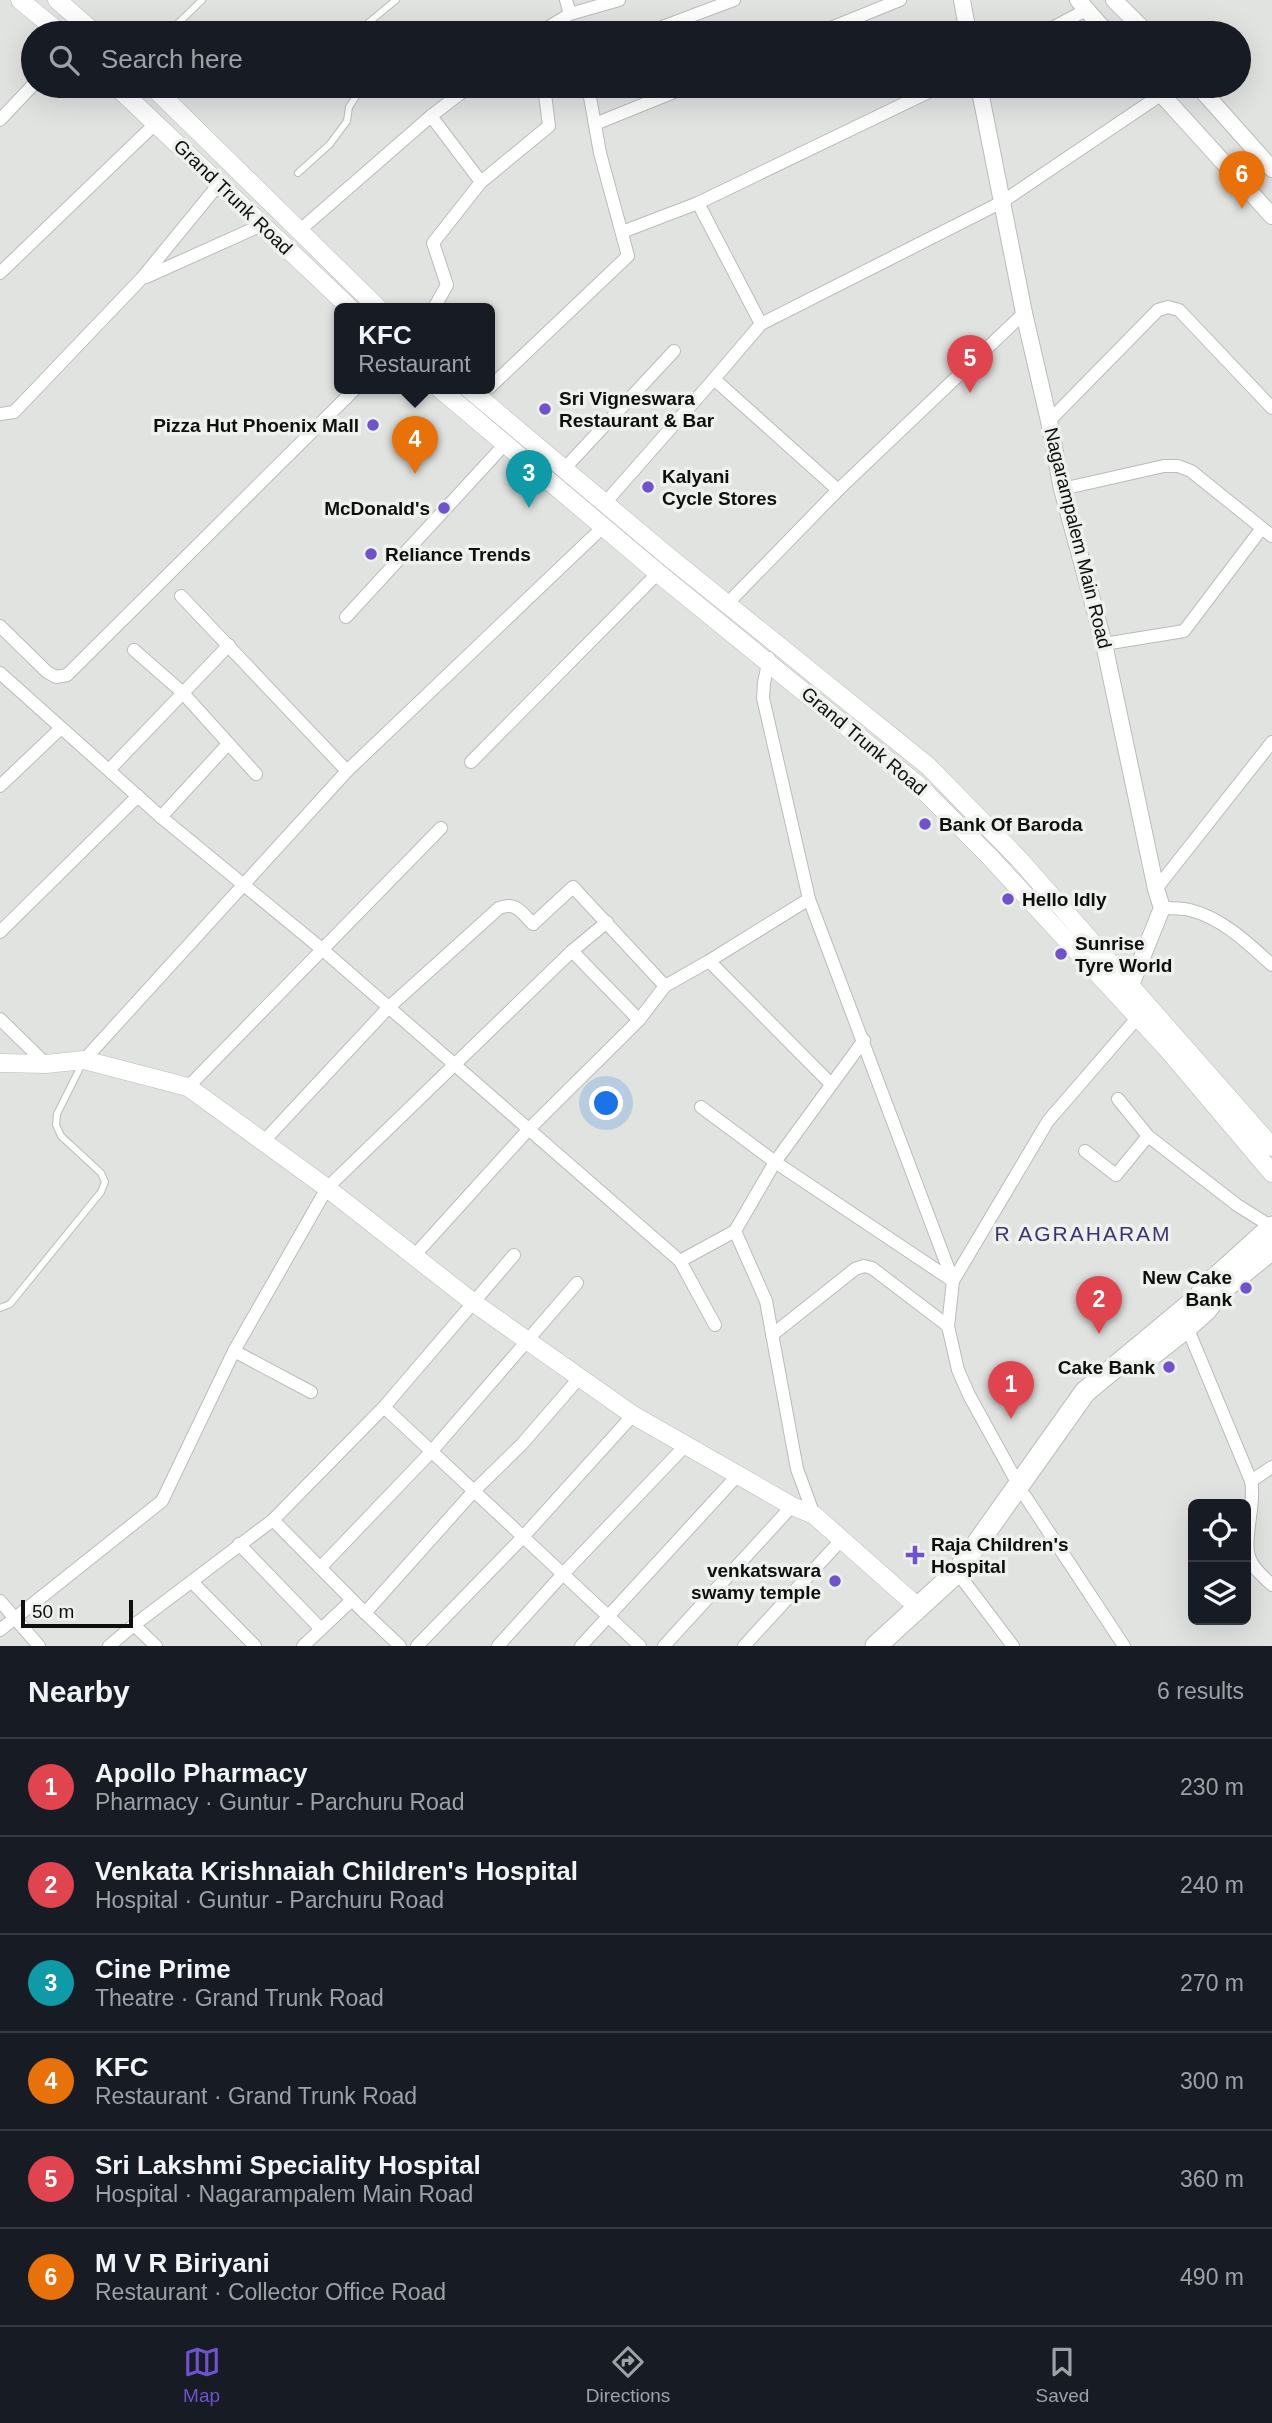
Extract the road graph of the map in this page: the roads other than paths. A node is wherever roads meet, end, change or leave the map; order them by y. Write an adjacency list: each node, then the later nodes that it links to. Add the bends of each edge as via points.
1 (20, 0): 13 (main road)
2 (57, 0): 14 (main road)
3 (202, 0): 15 (lane)
4 (396, 0): 16 (lane)
5 (566, 0): 12 (street)
6 (619, 0): 12 (street)
7 (734, 0): 18 (street)
8 (900, 0): 19 (street)
9 (961, 0): 20 (street)
10 (1114, 0): 23 (street)
11 (1082, 5): 21 (street); 22 (street)
12 (570, 14): 17 (street)
13 (45, 21)
14 (81, 21)
15 (180, 21)
16 (371, 21)
17 (558, 21)
18 (678, 21)
19 (848, 21)
20 (965, 21)
21 (1060, 21)
22 (1096, 21)
23 (1135, 21)
24 (21, 98): 38 (street)
25 (130, 98): 39 (main road, Grand Trunk Road)
26 (164, 98): 49 (main road, Grand Trunk Road)
27 (355, 98): 42 (lane, via 347,121 330,144)
28 (454, 98): 37 (street)
29 (546, 98): 43 (street, via 549,126)
30 (590, 98): 40 (street)
31 (659, 98): 40 (street)
32 (916, 98): 46 (street)
33 (981, 98): 45 (street, Nagarampalem Main Road)
34 (1147, 98): 45 (street)
35 (1165, 98): 47 (street)
36 (1209, 98): 41 (street)
37 (431, 116): 43 (street); 49 (street)
38 (0, 120)
39 (156, 123): 44 (main road, Grand Trunk Road); 51 (street)
40 (595, 124): 50 (street)
41 (1272, 169)
42 (298, 173)
43 (481, 182): 55 (street, via 433,243 447,285)
44 (219, 184): 48 (main road, Grand Trunk Road); 52 (street)
45 (1002, 202): 56 (street, Nagarampalem Main Road); 57 (street)
46 (698, 203): 50 (street); 57 (street)
47 (1272, 216)
48 (262, 225): 52 (street); 53 (main road, Grand Trunk Road)
49 (300, 230): 54 (main road, Grand Trunk Road)
50 (622, 232): 59 (street, via 628,256)
51 (0, 273)
52 (142, 278): 65 (street, via 14,412)
53 (345, 303)
54 (373, 303)
55 (437, 303)
56 (1024, 313): 66 (street, Nagarampalem Main Road); 70 (street)
57 (761, 324): 60 (street)
58 (674, 351): 68 (street)
59 (495, 377)
60 (714, 379): 70 (street); 71 (street)
61 (350, 394): 78 (street, via 66,675 56,677 47,672)
62 (446, 394): 67 (main road, Grand Trunk Road)
63 (485, 394): 68 (main road, Grand Trunk Road)
64 (1272, 408): 66 (street, via 1179,310 1168,307 1158,310)
65 (0, 414)
66 (1049, 421): 69 (street, Nagarampalem Main Road)
67 (505, 444): 72 (main road, Grand Trunk Road); 77 (street)
68 (564, 469): 71 (main road, Grand Trunk Road)
69 (1062, 489): 73 (street, via 1178,466 1191,471); 79 (street, Nagarampalem Main Road)
70 (838, 490): 76 (street)
71 (605, 503): 76 (main road, Grand Trunk Road)
72 (603, 527): 74 (main road, Grand Trunk Road); 91 (street)
73 (1267, 532): 79 (street, via 1184,631)
74 (658, 573): 83 (main road, Grand Trunk Road); 89 (street)
75 (181, 596): 80 (street)
76 (727, 604): 81 (main road, Grand Trunk Road)
77 (346, 617)
78 (0, 626)
79 (1104, 643): 98 (street, Nagarampalem Main Road)
80 (229, 645): 85 (street); 91 (street)
81 (779, 646): 83 (street); 107 (main road, Grand Trunk Road, via 937,774)
82 (134, 650): 85 (street)
83 (767, 661): 99 (street, via 763,698); 110 (main road, Grand Trunk Road, via 918,785)
84 (0, 673): 86 (street)
85 (182, 692): 88 (street); 90 (street)
86 (61, 728): 90 (street); 93 (street)
87 (1272, 742): 98 (street)
88 (228, 744): 92 (street); 95 (street)
89 (471, 762)
90 (108, 770): 94 (street)
91 (346, 771): 97 (street)
92 (256, 774)
93 (0, 786)
94 (138, 796): 95 (street); 102 (street)
95 (161, 817): 97 (street)
96 (441, 828): 103 (street)
97 (243, 885): 103 (street); 114 (street)
98 (1156, 889): 100 (street, Nagarampalem Main Road)
99 (808, 899): 105 (street); 113 (street)
100 (1162, 908): 106 (street, via 1190,910 1216,921 1237,933); 107 (street)
101 (607, 922): 104 (street); 108 (street); 109 (street, via 573,887 533,924 516,906 499,908)
102 (0, 932)
103 (323, 950): 109 (street); 119 (street)
104 (572, 951): 112 (street); 117 (street)
105 (709, 961): 108 (street); 118 (street)
106 (1272, 965)
107 (1131, 985): 125 (main road, Grand Trunk Road)
108 (665, 986): 112 (street)
109 (388, 1008): 117 (street); 124 (street)
110 (1138, 1017): 128 (main road, Grand Trunk Road); 136 (street, via 1048,1121)
111 (0, 1019): 116 (street)
112 (639, 1020): 122 (street)
113 (864, 1040): 118 (street); 136 (street)
114 (84, 1060): 116 (main road); 119 (main road); 139 (lane, via 57,1114 57,1125 61,1136 105,1182 10,1304)
115 (0, 1063): 116 (main road)
116 (46, 1064)
117 (453, 1066): 122 (street); 129 (street)
118 (830, 1083): 127 (street)
119 (188, 1087): 124 (main road)
120 (1118, 1099): 123 (street)
121 (701, 1107): 127 (street)
122 (528, 1130): 134 (street); 135 (street)
123 (1148, 1136): 126 (street, via 1116,1175); 130 (street)
124 (263, 1142): 129 (main road)
125 (1272, 1147)
126 (1085, 1151)
127 (775, 1162): 131 (street); 136 (street)
128 (1272, 1173)
129 (327, 1188): 134 (main road); 145 (street)
130 (1272, 1227): 155 (main road, via 1198,1298 1085,1392)
131 (735, 1231): 135 (street); 143 (street, via 765,1301)
132 (1272, 1249): 142 (main road, via 1220,1291)
133 (514, 1255): 138 (street)
134 (414, 1256): 138 (main road)
135 (680, 1261): 140 (street)
136 (953, 1281): 141 (street)
137 (577, 1283): 144 (street)
138 (474, 1303): 144 (main road); 148 (street)
139 (0, 1308)
140 (715, 1325)
141 (948, 1326): 143 (street, via 864,1266); 155 (street, via 969,1395)
142 (1187, 1327): 154 (street); 155 (main road, via 1092,1403)
143 (772, 1335): 158 (street, via 797,1469)
144 (529, 1341): 146 (main road); 151 (street)
145 (234, 1351): 147 (street); 173 (street, via 162,1502)
146 (580, 1377): 149 (main road); 156 (street)
147 (311, 1392)
148 (384, 1407): 151 (street); 159 (street)
149 (633, 1415): 150 (main road); 160 (street)
150 (685, 1446): 153 (main road); 164 (street)
151 (431, 1452): 156 (street); 163 (street)
152 (1272, 1467): 154 (street)
153 (737, 1476): 157 (main road); 172 (street)
154 (1251, 1481): 167 (street, via 1247,1550 1256,1570)
155 (1021, 1490): 165 (main road); 192 (street)
156 (473, 1492): 160 (street); 171 (street)
157 (792, 1506): 158 (main road); 187 (street)
158 (814, 1515): 161 (main road)
159 (273, 1520): 162 (street); 163 (street)
160 (522, 1538): 164 (street); 183 (street)
161 (842, 1539): 170 (main road); 188 (street)
162 (239, 1544): 166 (street); 175 (street)
163 (320, 1568): 168 (street)
164 (562, 1575): 172 (street); 184 (street)
165 (961, 1577): 170 (main road); 190 (main road); 191 (street)
166 (192, 1582): 174 (street); 180 (street)
167 (1272, 1585)
168 (352, 1600): 171 (street); 175 (street)
169 (0, 1601): 173 (street)
170 (919, 1608): 189 (main road)
171 (365, 1613): 182 (street)
172 (609, 1617): 185 (street); 186 (street)
173 (14, 1618): 176 (street); 177 (street)
174 (134, 1625): 178 (street); 179 (street)
175 (321, 1629): 181 (street)
176 (0, 1630)
177 (39, 1646)
178 (109, 1646)
179 (156, 1646)
180 (255, 1646)
181 (303, 1646)
182 (400, 1646)
183 (416, 1646)
184 (498, 1646)
185 (581, 1646)
186 (640, 1646)
187 (664, 1646)
188 (744, 1646)
189 (876, 1646)
190 (896, 1646)
191 (1013, 1646)
192 (1124, 1646)

